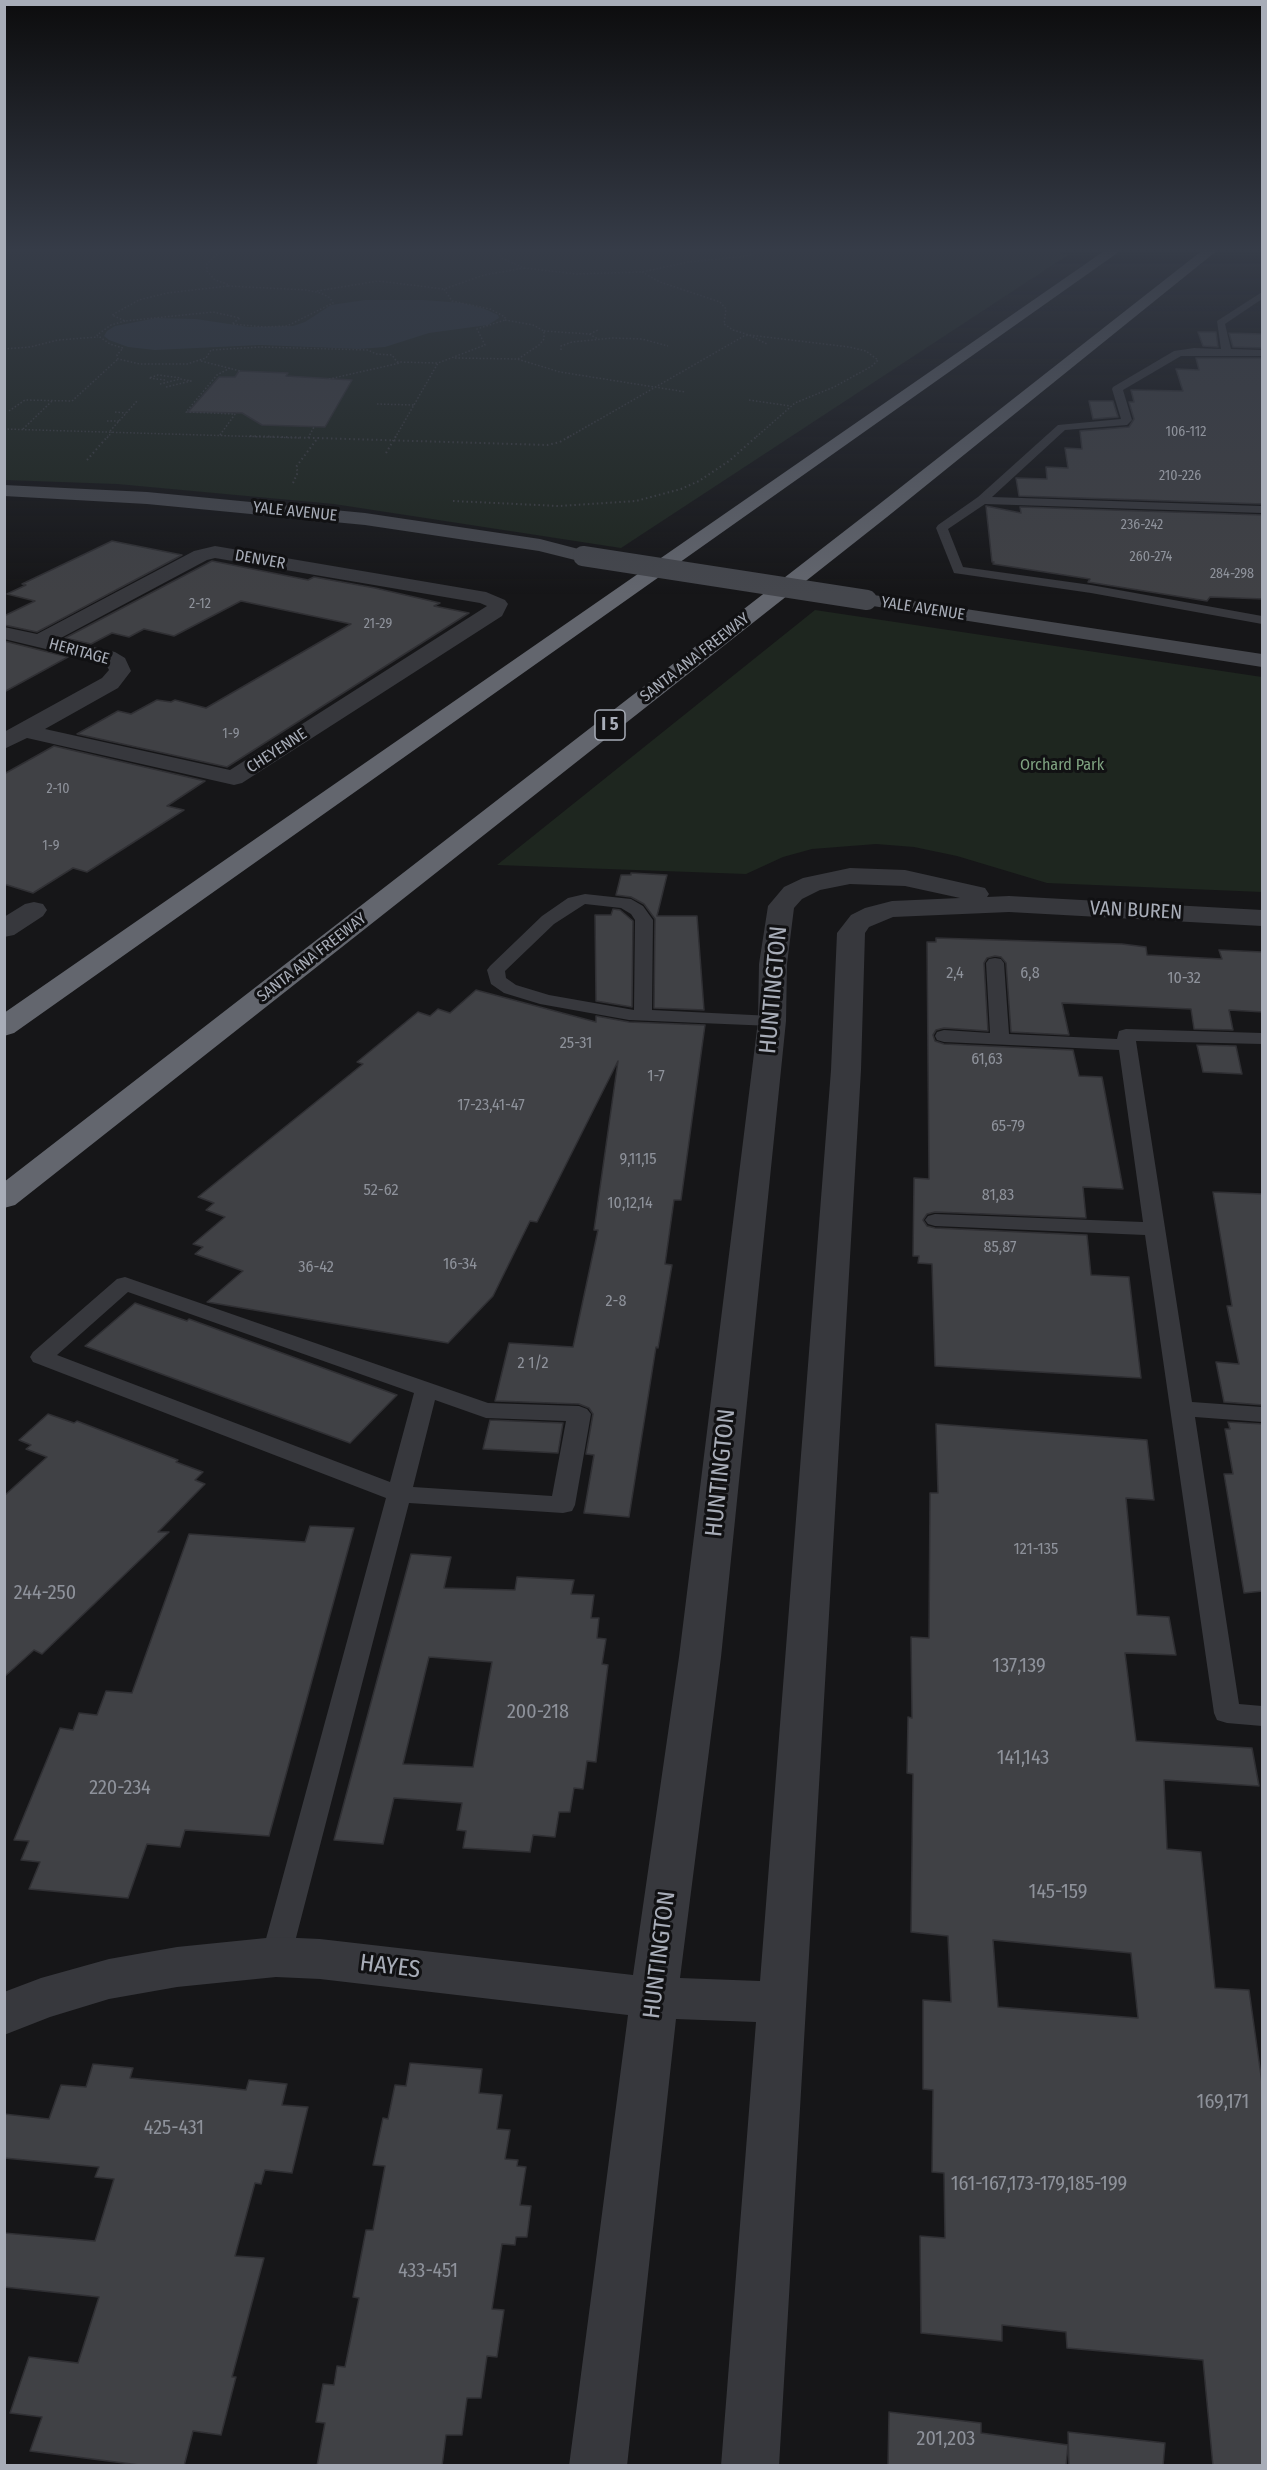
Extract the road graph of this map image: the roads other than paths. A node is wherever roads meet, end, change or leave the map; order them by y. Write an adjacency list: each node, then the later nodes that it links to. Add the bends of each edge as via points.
1 (953, 364): 24 (highway)
2 (1068, 364): 29 (highway, SANTA ANA FREEWAY / I 5)
3 (1159, 364): 5 (lane, via 1117,389 1127,420 1062,427)
4 (4, 490): 8 (main road, YALE AVENUE, via 158,498 365,519 540,545)
5 (982, 500): 7 (lane); 10 (lane, via 942,528 958,570)
6 (4, 504): 8 (main road, YALE AVENUE, via 324,526)
7 (1263, 510)
8 (583, 556): 13 (main road, YALE AVENUE, bridge)
9 (498, 604): 12 (street, DENVER, via 486,598 215,552 201,555); 15 (street, CHEYENNE, via 495,612 234,778)
10 (1263, 620)
11 (4, 633): 12 (street, HERITAGE)
12 (40, 641): 15 (street, HERITAGE, via 107,657 117,663 120,671 110,683)
13 (1263, 661)
14 (4, 719): 15 (street, CHEYENNE)
15 (29, 728): 16 (street, HERITAGE)
16 (4, 742)
17 (4, 901): 20 (street, via 34,910)
18 (1009, 904): 19 (street, VAN BUREN); 23 (street, HUNTINGTON, via 905,878 850,876 812,884 793,893 782,906 773,964); 39 (street, via 891,909 860,921 851,933 846,1070)
19 (1263, 918)
20 (4, 929)
21 (995, 963): 27 (lane)
22 (643, 1016): 22 (lane, via 528,995 501,983 495,977 496,970 548,920 574,902 585,899 625,903 644,920); 23 (lane)
23 (772, 1021): 38 (street, HUNTINGTON, via 700,1657)
24 (4, 1027)
25 (945, 1036): 27 (lane)
26 (1263, 1038): 28 (lane, via 1126,1035)
27 (1000, 1039): 28 (lane)
28 (1128, 1045): 31 (lane)
29 (4, 1198)
30 (935, 1220): 31 (lane)
31 (1155, 1229): 33 (lane)
32 (426, 1391): 35 (lane); 35 (lane, via 486,1410 579,1414 563,1505); 35 (lane, via 125,1284 41,1357)
33 (1182, 1409): 34 (lane); 36 (lane, via 1227,1713)
34 (1263, 1414)
35 (399, 1494): 37 (lane)
36 (1263, 1716)
37 (276, 1957): 38 (street, HAYES); 40 (street, HAYES, via 177,1967 109,1979)
38 (654, 1998): 39 (street, HAYES); 41 (street, HUNTINGTON)
39 (782, 2002): 42 (street)
40 (4, 2014)
41 (598, 2466)
42 (750, 2466)

